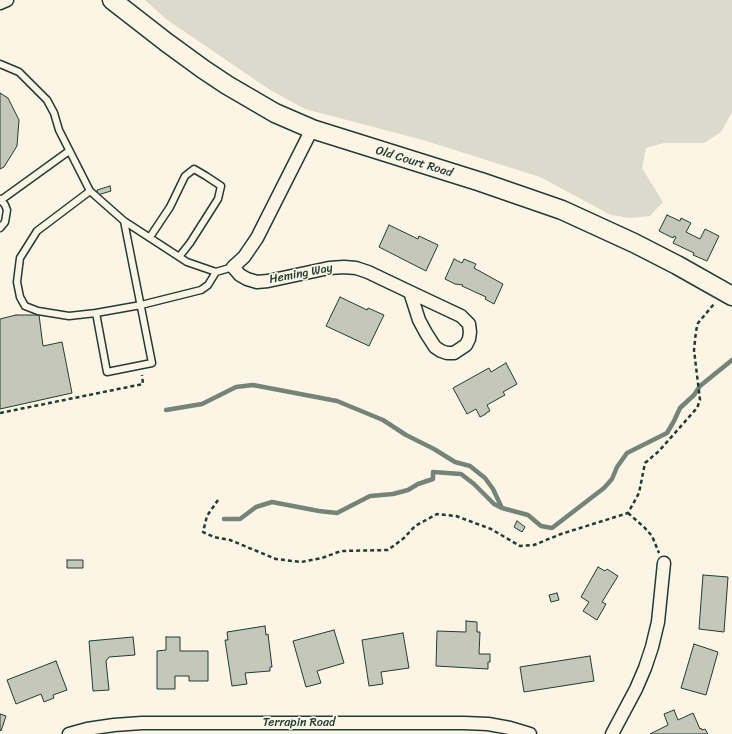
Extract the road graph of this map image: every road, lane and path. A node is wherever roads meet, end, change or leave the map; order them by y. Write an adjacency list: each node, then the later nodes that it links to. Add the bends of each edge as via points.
1 (7, 0): 3 (street)
2 (112, 0): 5 (main road, Old Court Road, via 227,85 276,113)
3 (0, 3)
4 (0, 64): 6 (lane, via 19,72 47,100)
5 (312, 129): 13 (street, via 257,238 244,257); 16 (main road, Old Court Road, via 562,210 677,265)
6 (69, 151): 7 (lane); 8 (lane)
7 (90, 191): 9 (lane); 18 (lane, via 37,231 20,258 17,282 25,306 69,316)
8 (0, 200): 10 (lane, via 5,205 6,216)
9 (124, 221): 11 (lane); 17 (lane)
10 (0, 228)
11 (150, 237): 12 (lane); 12 (lane, via 170,207 185,176 194,169 221,186 218,199)
12 (179, 257): 14 (lane)
13 (233, 267): 14 (lane); 15 (street, Heming Way, via 240,276 257,282 329,268 356,268)
14 (216, 272): 17 (lane, via 208,285 201,290)
15 (410, 292): 15 (street, Heming Way, via 461,316 468,324 469,339 466,345 454,352 440,351 419,320)
16 (725, 299): 22 (path, via 710,307 698,322 694,350 700,400 697,408 664,446 645,462 639,493)
17 (141, 305): 18 (lane); 19 (lane, via 152,363)
18 (96, 313): 19 (lane, via 107,372)
19 (140, 366): 20 (path, via 144,384)
20 (0, 413)
21 (218, 500): 22 (path, via 207,516 203,532 276,559 301,562 341,552 388,550 415,526 437,514 456,516 491,529 520,546 534,544)
22 (628, 513): 23 (path, via 652,536)
23 (664, 563): 26 (street, via 658,622 652,647 636,689)
24 (69, 734): 25 (street, Terrapin Road, via 87,729 142,723 464,723 488,724)
25 (530, 734)
26 (612, 734)

